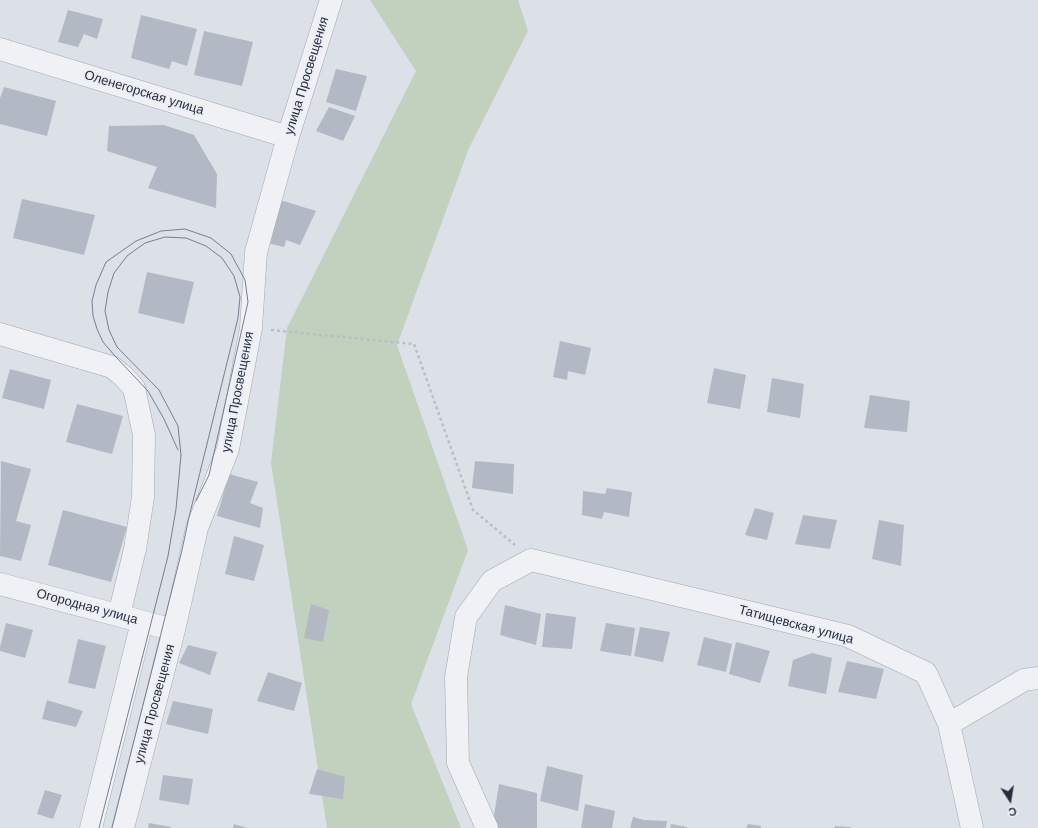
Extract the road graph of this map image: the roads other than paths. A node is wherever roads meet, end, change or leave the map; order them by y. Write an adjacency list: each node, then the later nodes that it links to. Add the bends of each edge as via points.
1 (330, 0): 3 (street, улица Просвещения)
2 (0, 49): 3 (street, Оленегорская улица)
3 (288, 137): 8 (street, улица Просвещения, via 256,252 251,328 228,449 197,528)
4 (0, 334): 6 (street, via 112,367 134,388 144,435 143,497 135,549)
5 (0, 584): 6 (street, Огородная улица)
6 (119, 615): 7 (street, Огородная улица)
7 (142, 622): 8 (street, Огородная улица); 11 (street)
8 (174, 630): 12 (street, улица Просвещения)
9 (1038, 678): 10 (street, via 1024,680)
10 (949, 724): 13 (street, Татищевская улица, via 926,673 848,636 531,560 492,581 466,617 456,677 458,763); 14 (street, Татищевская улица)
11 (90, 826)
12 (123, 828)
13 (487, 828)
14 (972, 828)

